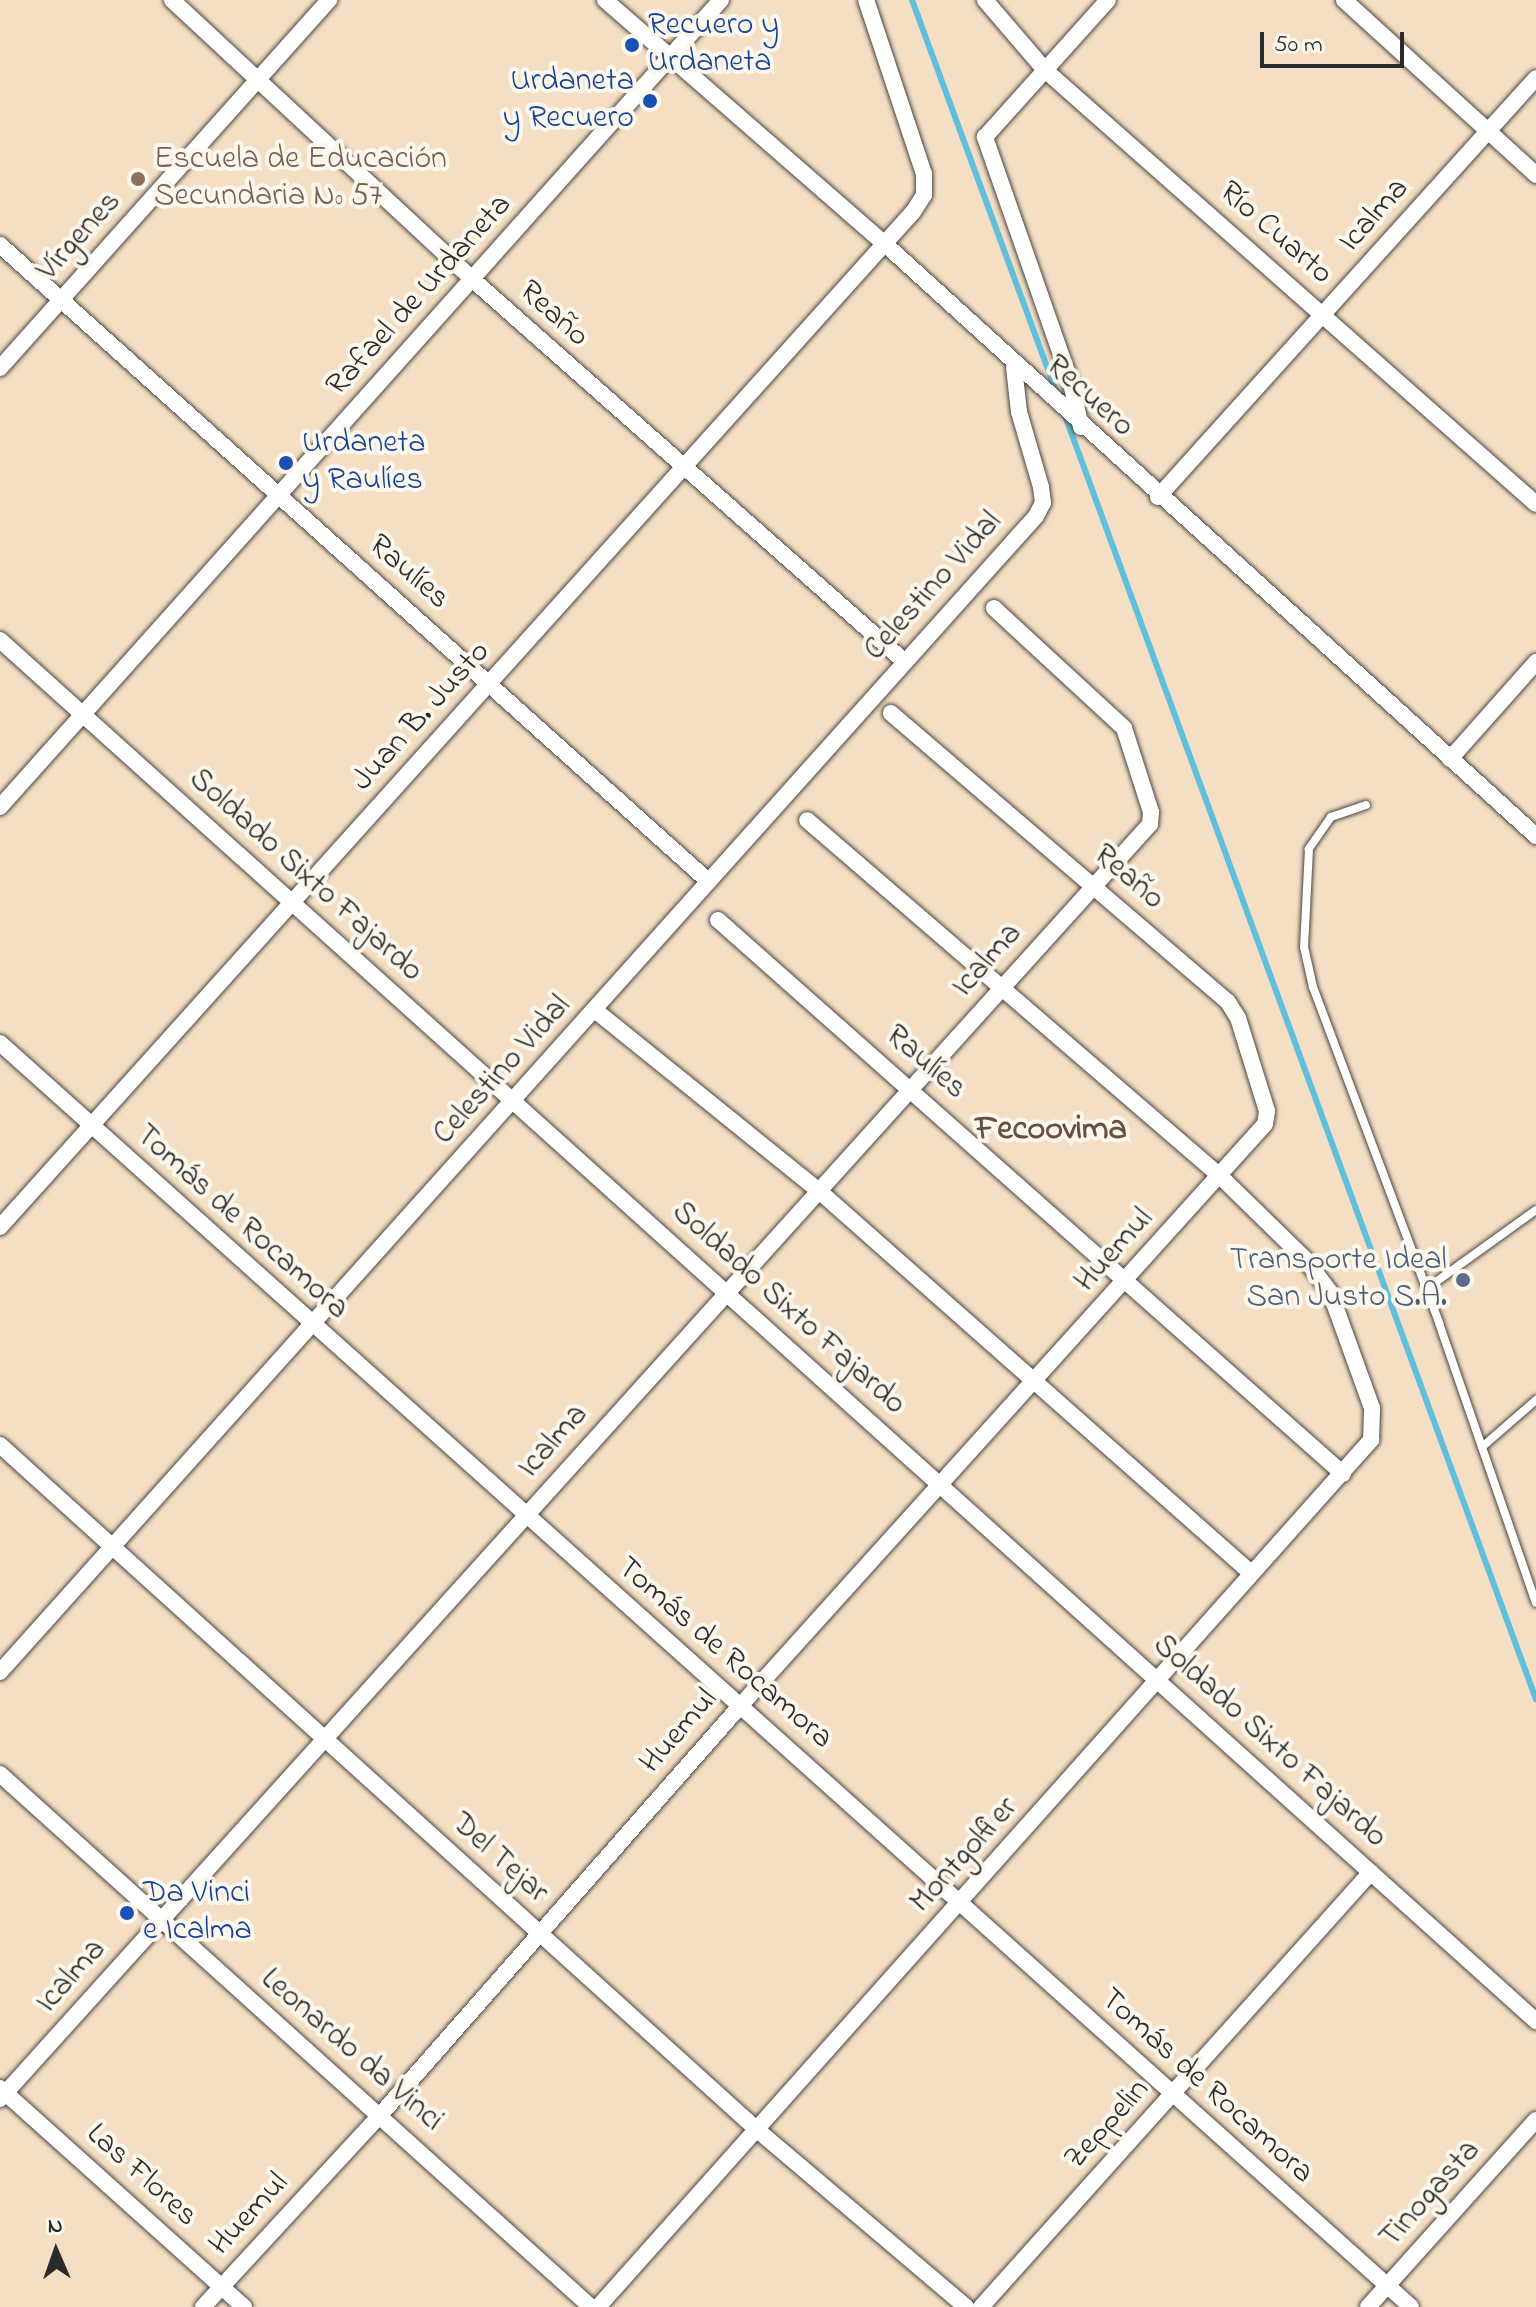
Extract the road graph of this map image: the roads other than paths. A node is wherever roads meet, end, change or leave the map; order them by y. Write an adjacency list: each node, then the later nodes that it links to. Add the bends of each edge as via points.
1 (172, 0): 12 (street, Reaño)
2 (329, 0): 12 (street, Vírgenes)
3 (605, 0): 9 (street, Recuero)
4 (721, 0): 9 (street, Rafael de Urdaneta)
5 (866, 0): 15 (street, Juan B. Justo, via 924,174 924,195)
6 (985, 0): 10 (street, Río Cuarto)
7 (1108, 0): 10 (street)
8 (1344, 0): 13 (street)
9 (671, 58): 15 (street, Recuero); 17 (street, Rafael de Urdaneta)
10 (1045, 70): 19 (street, Río Cuarto); 22 (street, via 989,129 985,143 1071,383)
11 (1536, 78): 13 (street, Icalma)
12 (260, 79): 17 (street, Reaño); 18 (street, Vírgenes)
13 (1488, 132): 14 (street); 19 (street, Icalma)
14 (1536, 175)
15 (885, 244): 20 (street, Recuero); 23 (street, Juan B. Justo)
16 (0, 245): 18 (street, Raulíes)
17 (472, 279): 23 (street, Reaño); 24 (street, Rafael de Urdaneta)
18 (61, 300): 21 (street, Vírgenes); 24 (street, Raulíes)
19 (1323, 314): 25 (street, Icalma); 26 (street, Río Cuarto)
20 (1014, 367): 22 (street, Recuero); 29 (street, Celestino Vidal, via 1019,412 1043,503)
21 (0, 368)
22 (1081, 427): 25 (street, Recuero)
23 (682, 468): 29 (street, Reaño); 31 (street, Juan B. Justo)
24 (276, 497): 31 (street, Raulíes); 33 (street, Rafael de Urdaneta)
25 (1158, 497): 34 (street, Recuero)
26 (1536, 504)
27 (994, 608): 40 (street, Icalma, via 1124,728 1151,812 1150,824)
28 (0, 640): 33 (street, Soldado Sixto Fajardo)
29 (905, 662): 39 (street, Celestino Vidal)
30 (1536, 662): 34 (street)
31 (491, 683): 39 (street, Raulíes); 41 (street, Juan B. Justo)
32 (891, 713): 40 (street, Reaño)
33 (82, 714): 36 (street, Rafael de Urdaneta); 41 (street, Soldado Sixto Fajardo)
34 (1450, 759): 38 (street, Recuero)
35 (1366, 805): 55 (lane, via 1331,817 1309,849 1304,947 1313,987)
36 (0, 807)
37 (807, 820): 43 (street)
38 (1536, 836)
39 (707, 880): 44 (street, Celestino Vidal)
40 (1094, 885): 43 (street, Icalma); 48 (street, Reaño, via 1228,1002 1238,1018 1267,1111)
41 (293, 902): 47 (street, Soldado Sixto Fajardo); 49 (street, Juan B. Justo)
42 (718, 920): 46 (street, Raulíes)
43 (1002, 987): 46 (street, Icalma); 50 (street)
44 (596, 1011): 47 (street, Celestino Vidal); 51 (street)
45 (0, 1043): 49 (street, Tomás de Rocamora)
46 (911, 1088): 51 (street, Icalma); 54 (street, Raulíes)
47 (514, 1100): 56 (street, Soldado Sixto Fajardo); 57 (street, Celestino Vidal)
48 (1265, 1124): 50 (street, Huemul)
49 (91, 1126): 53 (street, Juan B. Justo); 57 (street, Tomás de Rocamora)
50 (1220, 1176): 54 (street, Huemul); 62 (street, Montgolfier, via 1307,1261 1330,1292 1372,1408 1371,1440)
51 (818, 1190): 56 (street, Icalma); 58 (street)
52 (1536, 1210): 55 (lane)
53 (0, 1227)
54 (1128, 1279): 58 (street, Huemul); 62 (street, Raulíes)
55 (1426, 1289): 61 (lane)
56 (728, 1291): 63 (street, Soldado Sixto Fajardo); 64 (street, Icalma)
57 (312, 1325): 64 (street, Tomás de Rocamora); 65 (street, Celestino Vidal)
58 (1036, 1381): 63 (street, Huemul); 66 (street)
59 (1536, 1400): 61 (lane)
60 (0, 1445): 65 (street, Del Tejar)
61 (1482, 1447): 67 (lane)
62 (1343, 1474): 66 (street, Montgolfier)
63 (941, 1486): 69 (street, Soldado Sixto Fajardo); 70 (street, Huemul)
64 (524, 1516): 70 (street, Tomás de Rocamora); 71 (street, Icalma)
65 (112, 1546): 68 (street, Celestino Vidal); 71 (street, Del Tejar)
66 (1251, 1573): 69 (street, Montgolfier)
67 (1535, 1598)
68 (0, 1672)
69 (1160, 1681): 73 (street, Soldado Sixto Fajardo); 74 (street, Montgolfier)
70 (741, 1705): 74 (street, Tomás de Rocamora); 76 (street, Huemul)
71 (325, 1739): 75 (street, Icalma); 76 (street, Del Tejar)
72 (0, 1774): 75 (street, Leonardo da Vinci)
73 (1371, 1872): 77 (street, Soldado Sixto Fajardo); 79 (street, Zeppelin)
74 (960, 1904): 79 (street, Tomás de Rocamora); 82 (street, Montgolfier)
75 (161, 1920): 78 (street, Icalma); 80 (street, Leonardo da Vinci)
76 (540, 1935): 80 (street, Huemul); 82 (street, Del Tejar)
77 (1536, 2021)
78 (2, 2093): 84 (street, Las Flores)
79 (1172, 2096): 83 (street, Tomás de Rocamora); 90 (street, Zeppelin)
80 (382, 2113): 84 (street, Huemul); 87 (street, Leonardo da Vinci)
81 (1536, 2120): 83 (street, Tinogasta)
82 (755, 2128): 88 (street, Montgolfier); 89 (street, Del Tejar)
83 (1387, 2285): 91 (street, Tinogasta); 92 (street, Tomás de Rocamora)
84 (222, 2286): 85 (street, Huemul); 86 (street, Las Flores)
85 (203, 2307)
86 (244, 2307)
87 (591, 2307)
88 (598, 2307)
89 (966, 2307)
90 (981, 2307)
91 (1368, 2307)
92 (1411, 2307)

